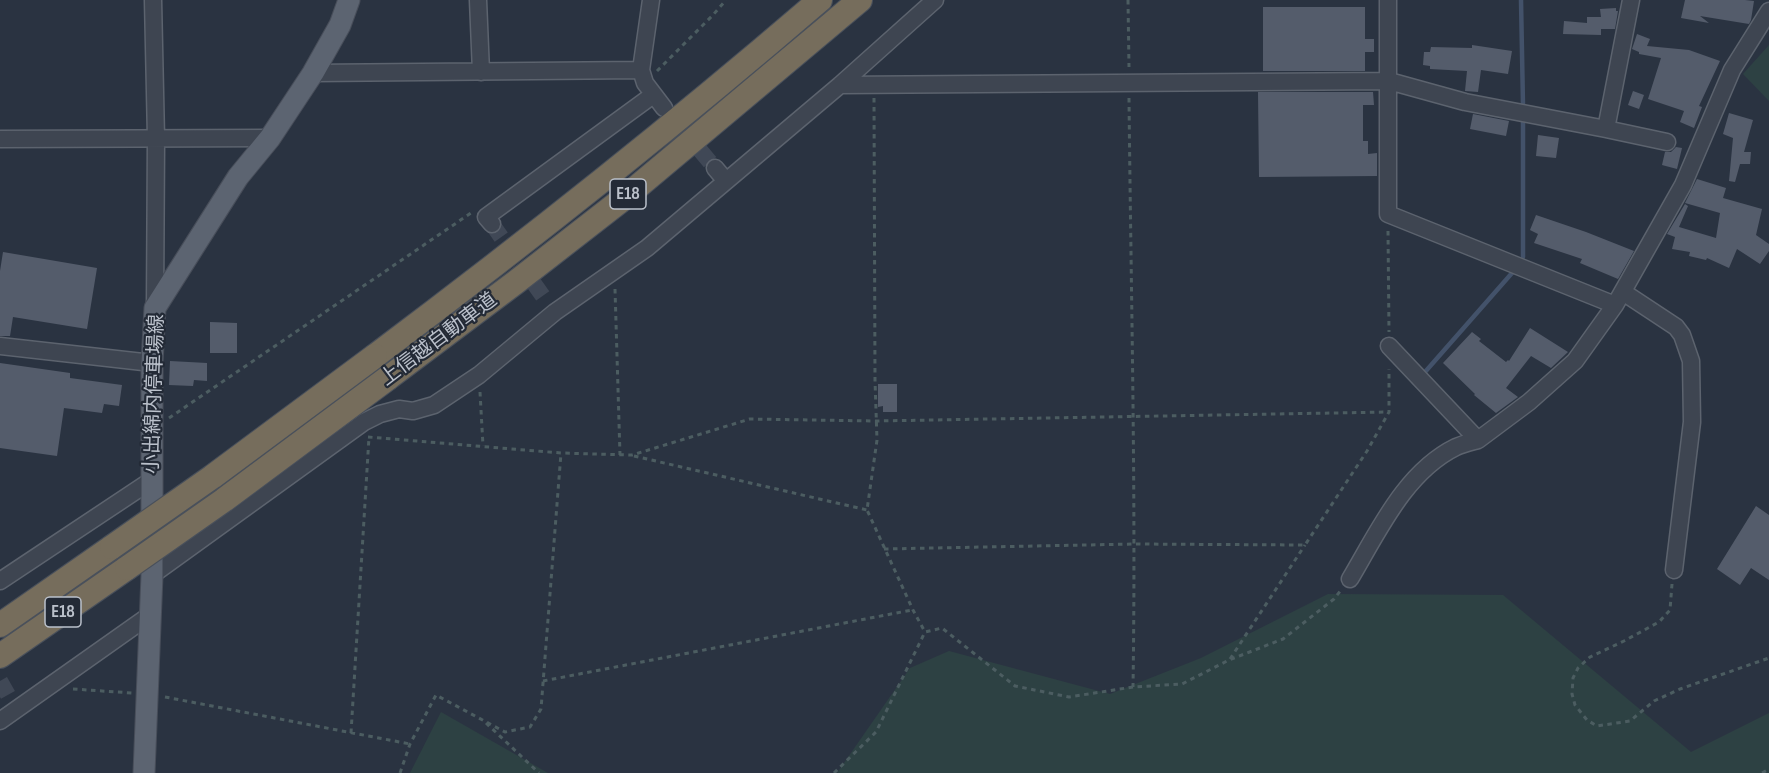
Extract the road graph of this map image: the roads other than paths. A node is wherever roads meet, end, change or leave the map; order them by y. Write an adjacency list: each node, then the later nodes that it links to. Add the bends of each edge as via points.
1 (153, 0): 17 (street)
2 (349, 0): 12 (main road, 小出綿内停車場線)
3 (478, 0): 11 (street)
4 (651, 0): 15 (street)
5 (820, 0): 36 (highway, 上信越自動車道 / E18, bridge, via 500,262 212,477)
6 (860, 0): 37 (highway, 上信越自動車道 / E18, bridge, via 710,128 516,282 224,500)
7 (935, 0): 14 (street)
8 (1388, 0): 13 (street)
9 (1631, 0): 16 (street)
10 (1769, 11): 24 (street, via 1732,70 1683,185)
11 (481, 72): 12 (street); 15 (street)
12 (313, 73): 18 (main road, 小出綿内停車場線)
13 (1389, 81): 14 (street); 16 (street, via 1464,102); 24 (street, via 1388,214)
14 (840, 85): 22 (street)
15 (651, 89): 23 (street, via 486,217)
16 (1606, 129): 20 (street)
17 (156, 138): 18 (street); 19 (street); 25 (street)
18 (270, 138): 25 (main road, 小出綿内停車場線, via 238,177)
19 (0, 139)
20 (1667, 142)
21 (715, 168): 22 (street)
22 (726, 181): 32 (street, via 615,272 551,307 479,375 434,405 413,411 399,409 364,422)
23 (492, 224)
24 (1619, 299): 29 (street, via 1575,361); 31 (street, via 1676,327 1691,361 1692,422)
25 (155, 308): 28 (main road, 小出綿内停車場線)
26 (0, 346): 28 (street)
27 (1389, 346): 29 (street)
28 (152, 363): 30 (main road, 小出綿内停車場線)
29 (1478, 440): 33 (street, via 1456,447 1426,467 1404,490)
30 (152, 480): 32 (main road, 小出綿内停車場線); 34 (street)
31 (1674, 570)
32 (152, 575): 35 (main road, 小出綿内停車場線)
33 (1350, 579)
34 (0, 581)
35 (150, 615): 38 (street, via 47,687 13,702); 39 (main road, 小出綿内停車場線)
36 (0, 625)
37 (0, 656)
38 (0, 721)
39 (144, 773)

